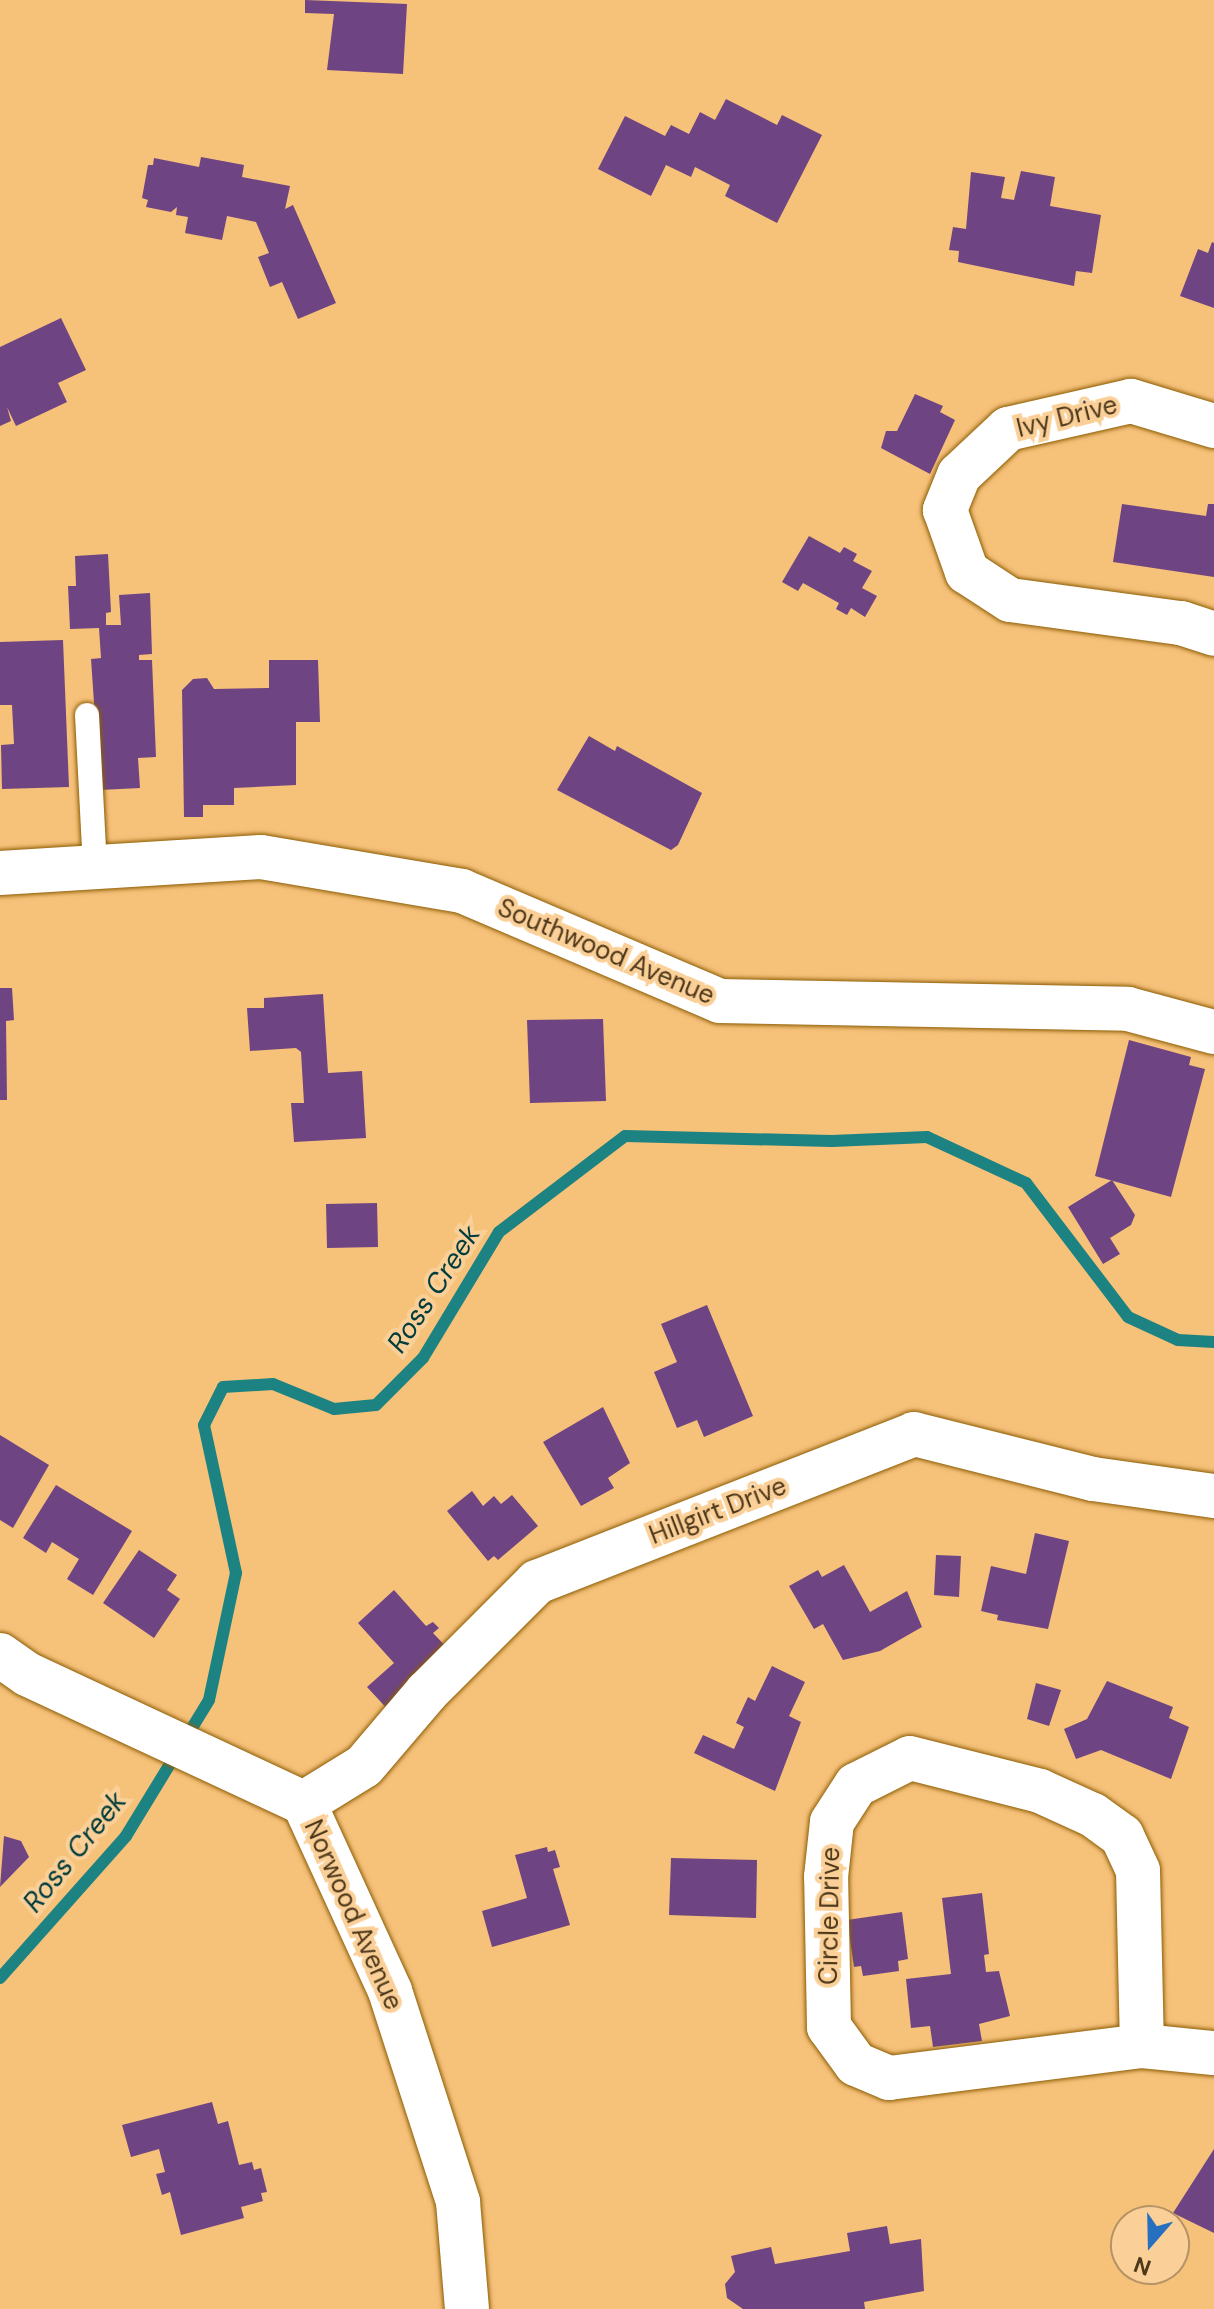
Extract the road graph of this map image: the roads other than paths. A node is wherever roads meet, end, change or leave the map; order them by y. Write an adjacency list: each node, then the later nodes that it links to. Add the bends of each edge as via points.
1 (1214, 426): 2 (street, Ivy Drive, via 1131,401 1008,429 959,475 945,510 967,572 1010,600 1181,623)
2 (1214, 634)
3 (87, 715): 4 (lane)
4 (95, 867): 5 (street, Southwood Avenue); 6 (street, Southwood Avenue, via 261,857 462,891 720,1001)
5 (0, 873)
6 (1128, 1009): 7 (street); 8 (street, Southwood Avenue)
7 (1214, 1011)
8 (1214, 1032)
9 (1214, 1496): 11 (street, Hillgirt Drive, via 1093,1479 914,1434 537,1582 427,1692 364,1766)
10 (0, 1655): 11 (street, Norwood Avenue, via 27,1674)
11 (304, 1803): 14 (street, Norwood Avenue, via 400,2021 458,2202)
12 (1142, 2046): 12 (street, Circle Drive, via 1138,1871 1122,1836 1093,1815 1040,1791 910,1758 856,1785 832,1822 826,1877 829,2027 856,2064 889,2078); 13 (street, Circle Drive)
13 (1214, 2053)
14 (467, 2309)

